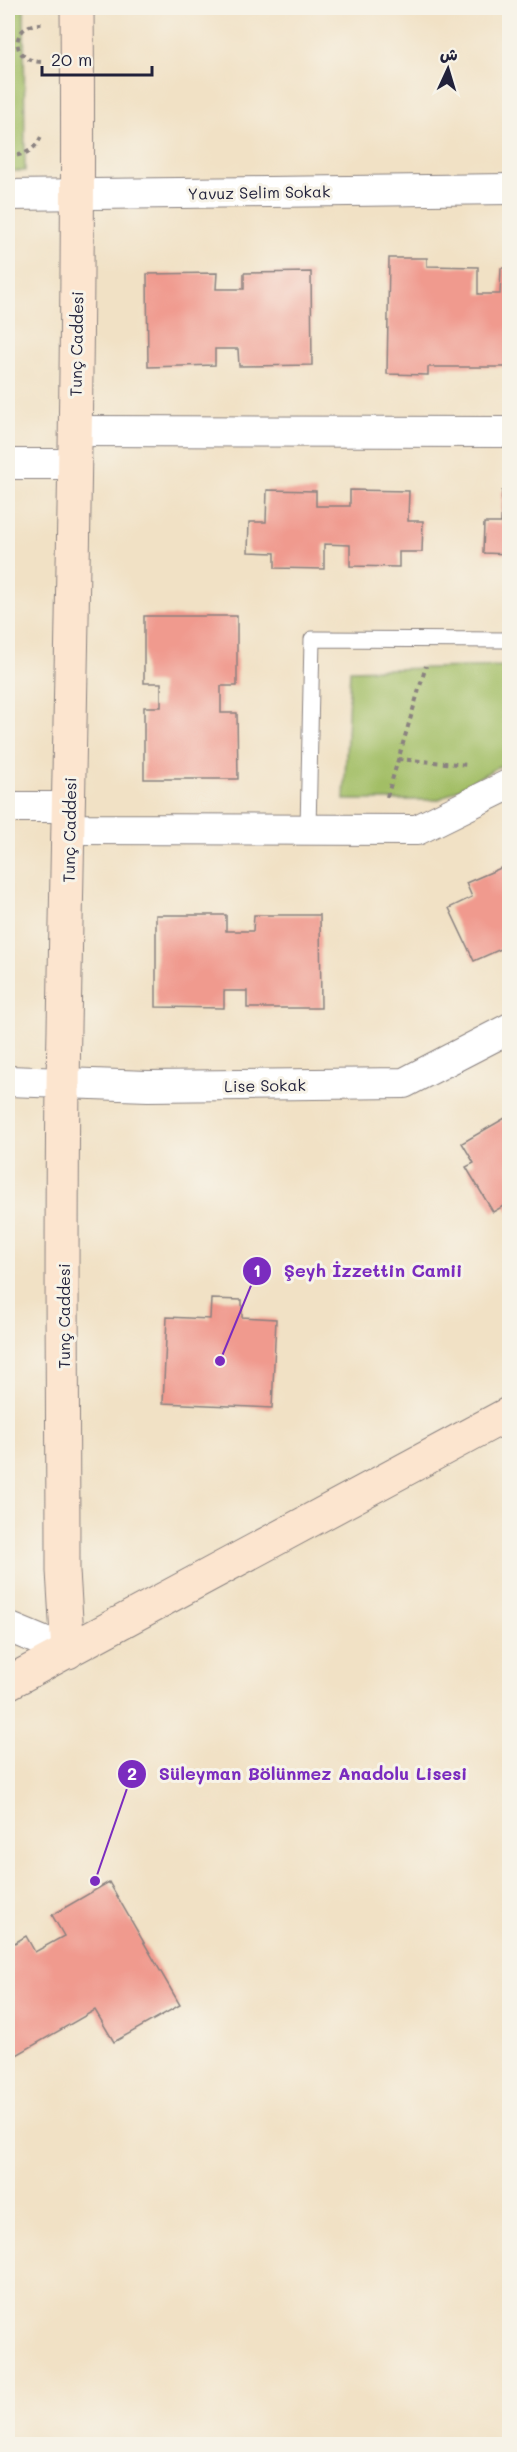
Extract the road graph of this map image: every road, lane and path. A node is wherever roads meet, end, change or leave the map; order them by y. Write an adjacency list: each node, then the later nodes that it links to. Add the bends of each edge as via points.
1 (77, 8): 7 (street, Tunç Caddesi)
2 (45, 24): 4 (path, via 23,28)
3 (8, 47): 4 (path)
4 (18, 47): 5 (path, via 26,59)
5 (45, 62)
6 (510, 189): 7 (street, Yavuz Selim Sokak)
7 (78, 194): 8 (street, Yavuz Selim Sokak); 9 (street, Tunç Caddesi)
8 (8, 195)
9 (75, 432): 10 (street); 12 (street, Tunç Caddesi)
10 (510, 432)
11 (8, 464): 12 (street)
12 (74, 464): 19 (street, Tunç Caddesi)
13 (435, 639): 14 (lane); 15 (path); 20 (lane, via 312,639)
14 (510, 640)
15 (398, 759): 16 (path); 21 (path)
16 (474, 765)
17 (510, 784): 21 (street, via 417,830)
18 (8, 807): 19 (street)
19 (69, 818): 20 (street); 24 (street, Tunç Caddesi)
20 (308, 829): 21 (street)
21 (377, 829)
22 (510, 1028): 24 (street, Lise Sokak, via 404,1083 148,1086)
23 (8, 1081): 24 (street, Lise Sokak)
24 (63, 1082): 27 (street, Tunç Caddesi, via 63,1571)
25 (510, 1413): 27 (street)
26 (8, 1627): 27 (street)
27 (68, 1652): 28 (street)
28 (8, 1683)

